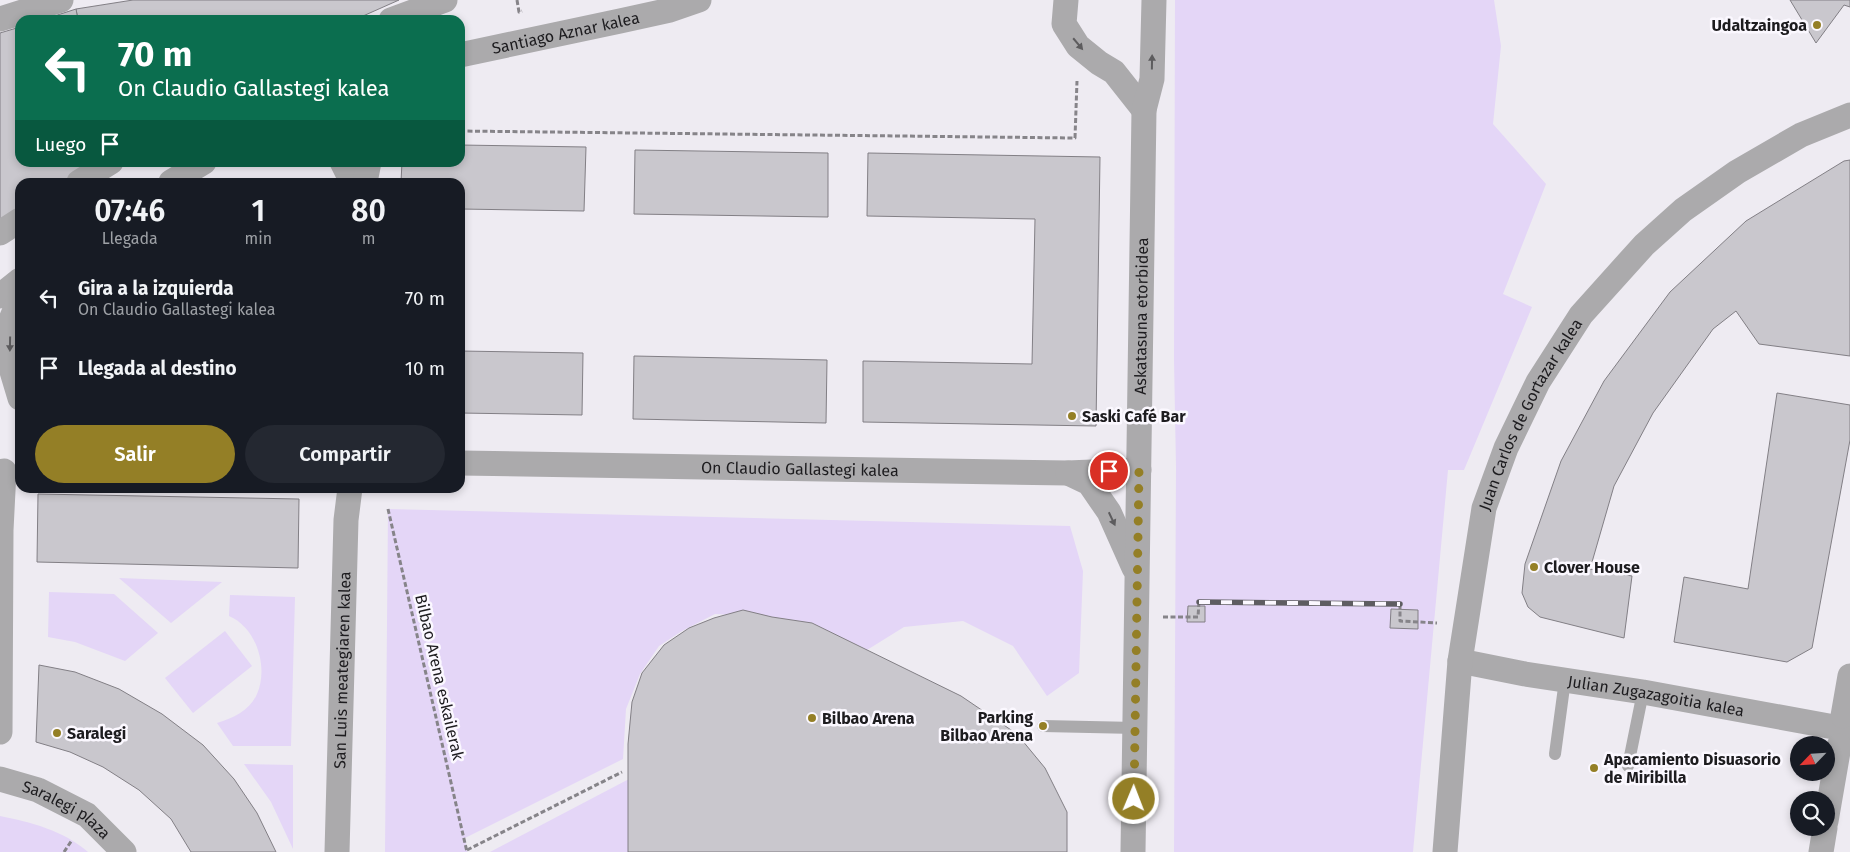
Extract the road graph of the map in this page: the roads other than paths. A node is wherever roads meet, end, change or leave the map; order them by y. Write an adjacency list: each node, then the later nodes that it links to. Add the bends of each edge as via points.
1 (61, 0): 7 (street)
2 (445, 0): 6 (street)
3 (699, 0): 8 (street, Santiago Aznar kalea, via 670,10)
4 (1066, 0): 9 (street, one-way to 9, via 1064,24 1078,46 1114,72)
5 (1154, 0): 9 (street, Askatasuna etorbidea, one-way to 5, via 1152,79)
6 (404, 15)
7 (0, 19)
8 (465, 54)
9 (1144, 110): 23 (street, Askatasuna etorbidea)
10 (1850, 115): 27 (street, Juan Carlos de Gortazar kalea, via 1793,139 1736,172 1683,210 1644,245 1581,316 1538,382 1506,448 1484,508)
11 (103, 167): 13 (street)
12 (196, 167): 14 (street)
13 (85, 178)
14 (178, 178)
15 (15, 223): 16 (street)
16 (0, 233)
17 (15, 284): 18 (street)
18 (0, 296)
19 (15, 310): 20 (street, one-way to 20, via 10,322 10,365)
20 (15, 382)
21 (465, 463): 24 (street, On Claudio Gallastegi kalea)
22 (8, 470): 34 (street, via 1,530)
23 (1139, 470): 24 (street, On Claudio Gallastegi kalea); 26 (street, Askatasuna etorbidea)
24 (1068, 473): 26 (street, one-way to 26, via 1089,483 1109,512)
25 (349, 493): 41 (street, San Luis meategiaren kalea)
26 (1138, 576): 32 (street, Askatasuna etorbidea)
27 (1460, 661): 29 (street, Julian Zugazagoitia kalea); 43 (street, Juan Carlos de Gortazar kalea)
28 (1850, 676): 33 (street)
29 (1565, 680): 30 (street, Julian Zugazagoitia kalea); 35 (lane)
30 (1643, 692): 33 (street, Julian Zugazagoitia kalea); 36 (lane)
31 (1043, 726): 32 (lane)
32 (1136, 728): 42 (street, Askatasuna etorbidea)
33 (1844, 731): 38 (street)
34 (0, 732)
35 (1555, 754)
36 (1628, 766)
37 (0, 779): 40 (street, Saralegi plaza, via 38,790 87,815)
38 (1832, 791)
39 (1824, 836): 44 (street)
40 (124, 852)
41 (337, 852)
42 (1133, 852)
43 (1445, 852)
44 (1821, 852)

